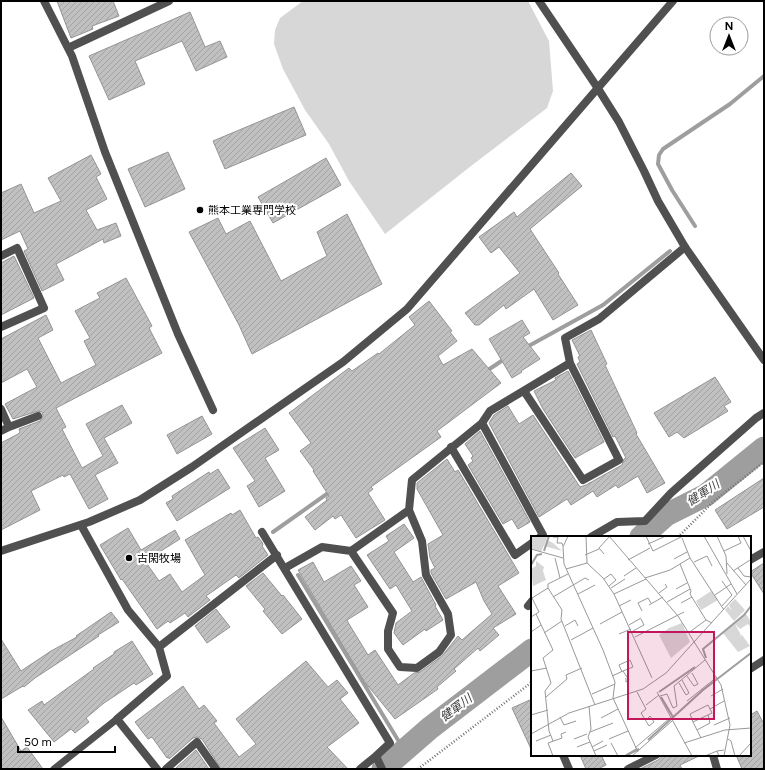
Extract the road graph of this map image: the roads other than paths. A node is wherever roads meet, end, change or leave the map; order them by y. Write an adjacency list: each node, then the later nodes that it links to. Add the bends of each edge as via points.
1 (44, 1): 5 (street)
2 (168, 1): 5 (street)
3 (539, 1): 6 (street)
4 (673, 1): 6 (street)
5 (68, 48): 14 (street, via 105,152 178,334)
6 (597, 87): 7 (street); 22 (street, via 407,310 342,362 192,467 140,500)
7 (685, 247): 10 (street); 11 (street, via 599,319 565,338)
8 (1, 256): 9 (street, via 17,248 44,308)
9 (1, 327)
10 (764, 360)
11 (570, 363): 12 (street); 12 (street, via 618,460 583,480)
12 (524, 391): 17 (street, via 490,411)
13 (1, 409): 18 (street)
14 (213, 410)
15 (764, 413): 25 (street, via 671,493 645,521 617,522)
16 (38, 416): 18 (street)
17 (482, 423): 20 (street); 24 (street)
18 (9, 426): 19 (street)
19 (1, 431)
20 (451, 447): 21 (street, via 412,480); 26 (street, via 515,555)
21 (409, 510): 28 (street); 28 (street, via 422,541 426,575 448,614 451,636 439,652 417,668 400,667 388,650 388,631 393,613)
22 (81, 525): 27 (street); 33 (street, via 128,610)
23 (262, 532): 30 (street)
24 (542, 536)
25 (593, 536)
26 (531, 544)
27 (1, 551)
28 (351, 551): 32 (street, via 322,547)
29 (764, 552): 31 (street)
30 (277, 555): 32 (street); 33 (street)
31 (751, 559)
32 (285, 568): 37 (street, via 390,743)
33 (159, 647): 36 (street, via 167,676)
34 (764, 660): 35 (street)
35 (751, 668)
36 (117, 719): 41 (lane); 42 (street)
37 (376, 756): 45 (street); 46 (street)
38 (562, 756): 47 (street)
39 (654, 756): 48 (street)
40 (714, 756): 49 (street)
41 (54, 769)
42 (157, 769)
43 (166, 769): 44 (street, via 197,742)
44 (216, 769)
45 (360, 769)
46 (382, 769)
47 (569, 769)
48 (628, 769)
49 (717, 769)

